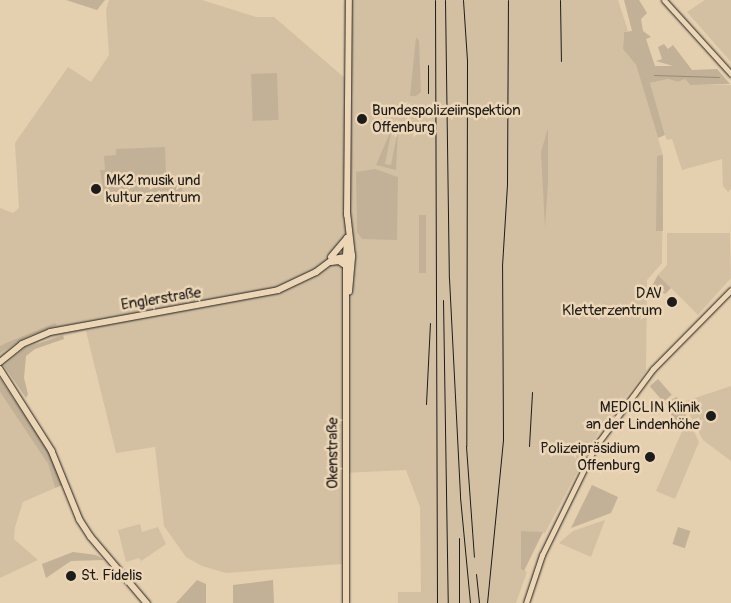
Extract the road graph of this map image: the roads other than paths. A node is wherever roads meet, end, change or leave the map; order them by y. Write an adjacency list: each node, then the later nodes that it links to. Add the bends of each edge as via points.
1 (349, 0): 4 (main road, Okenstraße)
2 (664, 0): 3 (street)
3 (731, 74)
4 (347, 212): 5 (main road, Okenstraße); 7 (main road, Okenstraße)
5 (348, 236): 6 (main road, Englerstraße); 7 (main road, Okenstraße)
6 (340, 251): 7 (main road); 8 (main road, Englerstraße)
7 (349, 253): 8 (main road, Englerstraße); 9 (main road, Okenstraße); 11 (main road, Okenstraße)
8 (328, 262): 9 (main road, via 339,260); 12 (main road, Englerstraße, via 291,284 251,297 50,332 22,344)
9 (345, 265): 11 (main road, Okenstraße)
10 (731, 290): 16 (street, via 653,369 595,447 542,556)
11 (347, 304): 15 (main road, Okenstraße)
12 (0, 362)
13 (1, 371): 14 (main road, via 52,451 80,520)
14 (146, 603)
15 (346, 603)
16 (526, 603)

